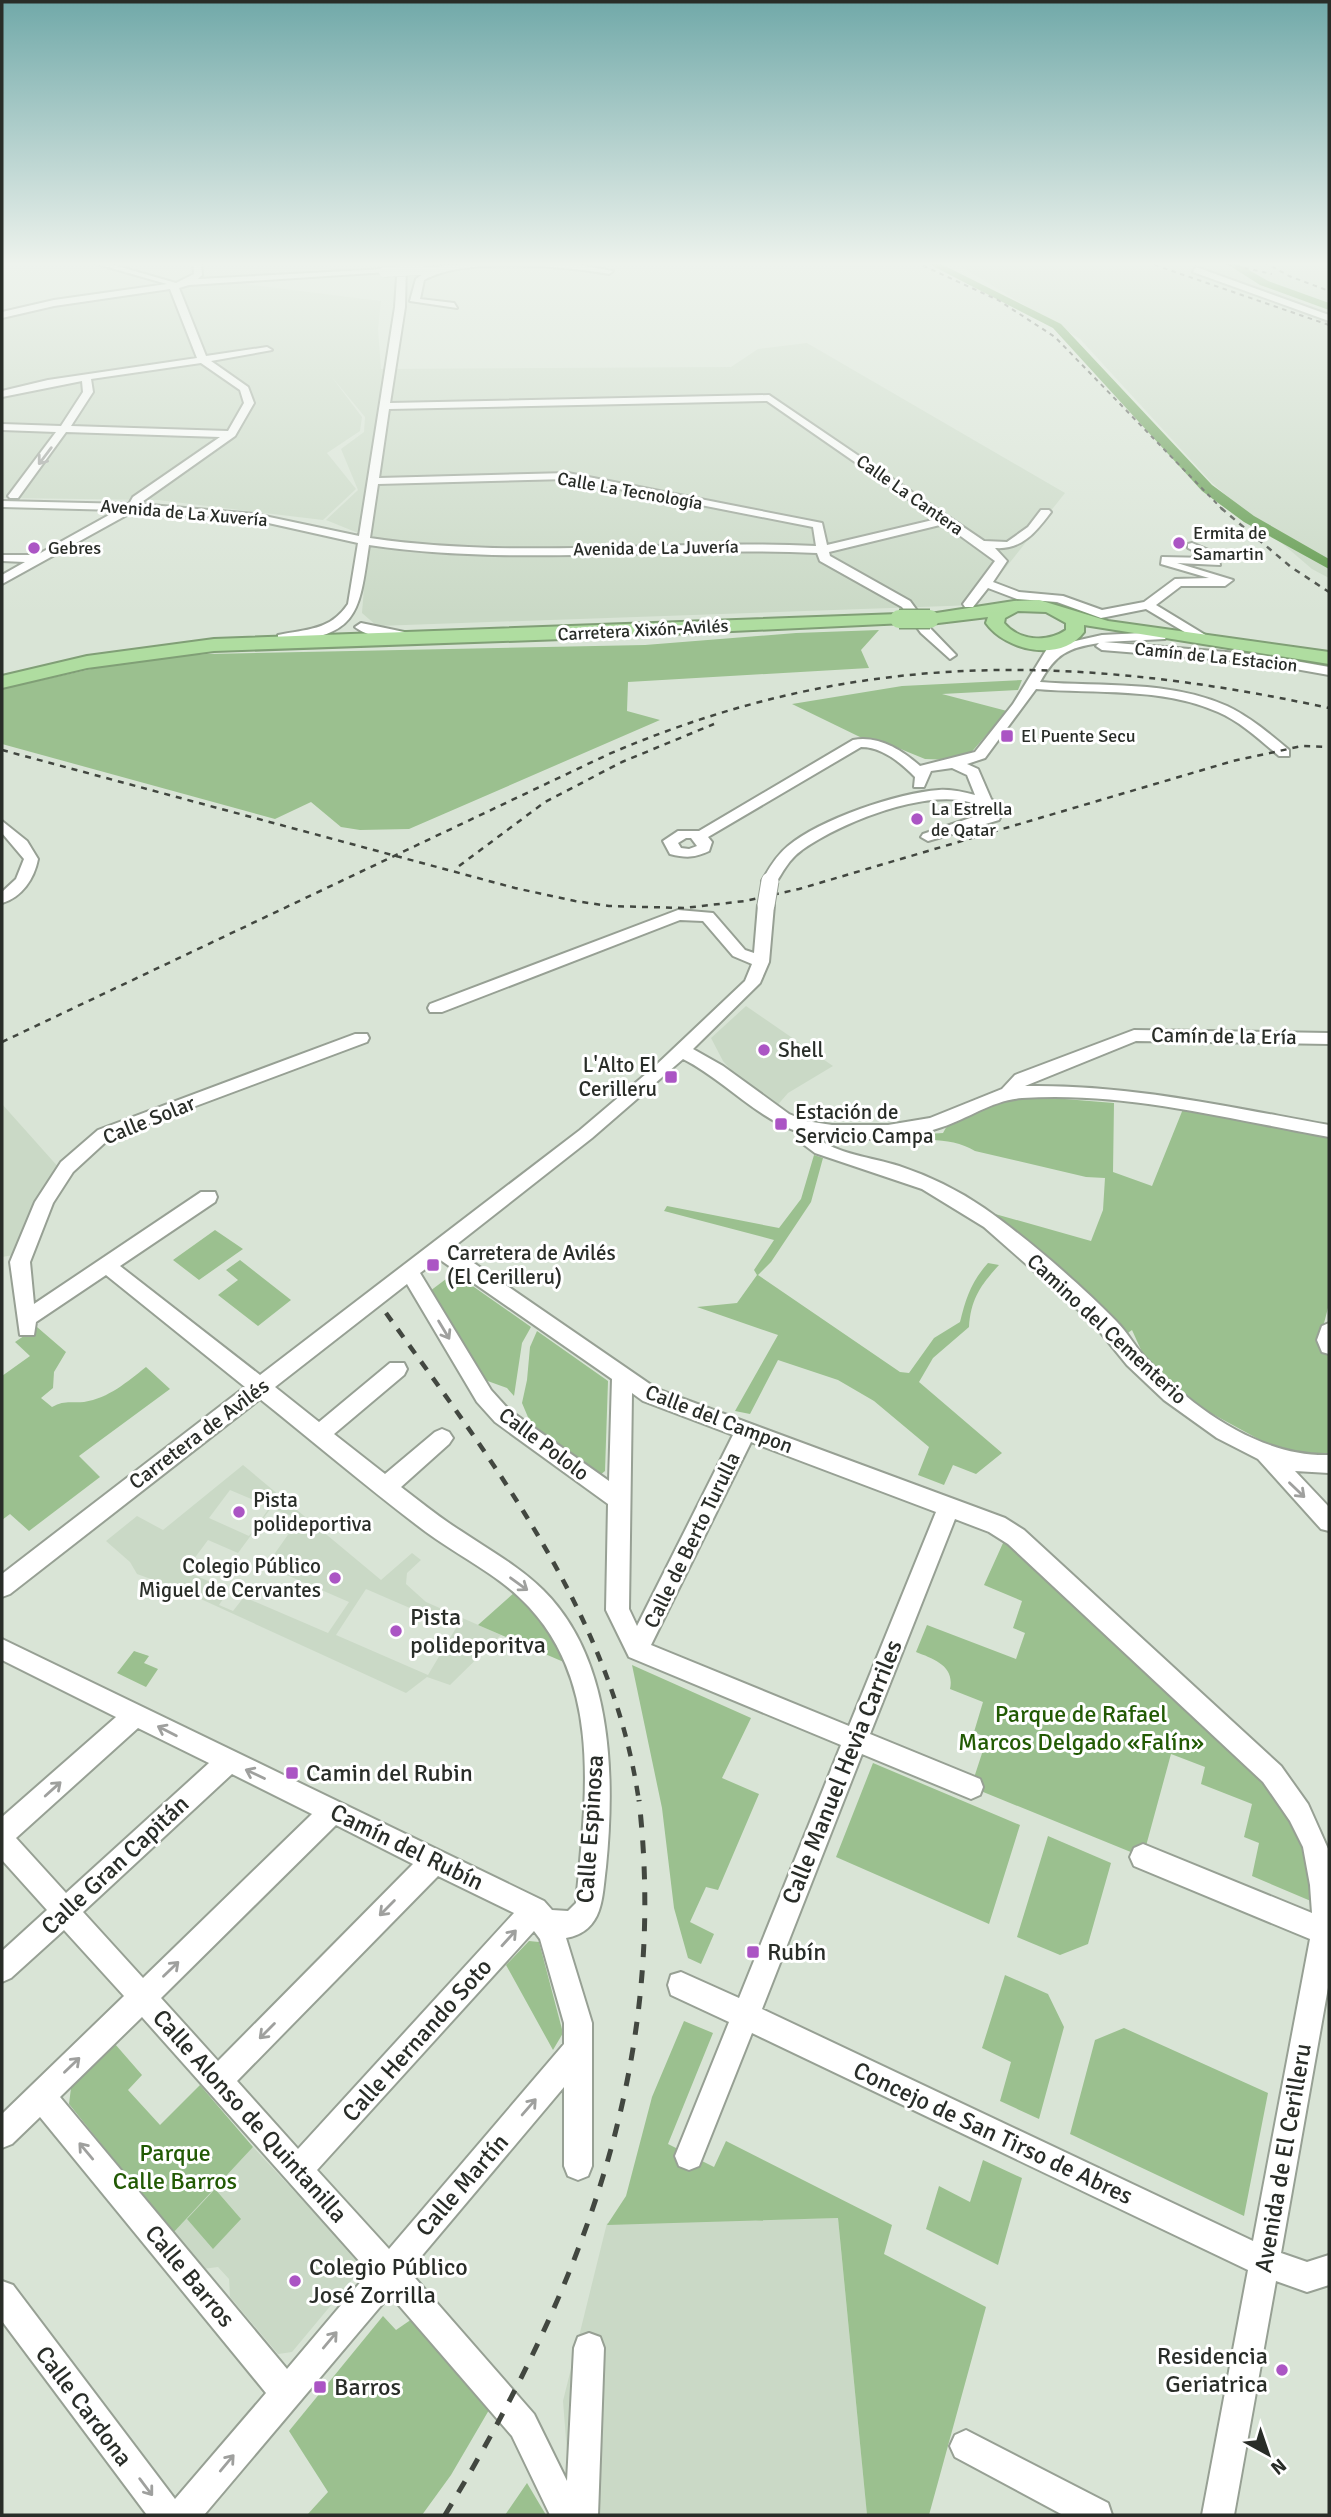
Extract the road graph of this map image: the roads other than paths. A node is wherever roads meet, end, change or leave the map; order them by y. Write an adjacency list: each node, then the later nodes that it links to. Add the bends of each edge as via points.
1 (71, 379): 5 (street)
2 (86, 379): 8 (street, via 88,392)
3 (231, 379): 9 (street, via 248,400)
4 (387, 379): 6 (street)
5 (3, 391)
6 (383, 405): 10 (street); 18 (street, Calle La Cantera, via 769,398)
7 (2, 427): 8 (street)
8 (66, 429): 9 (street); 11 (street, one-way to 11)
9 (231, 434): 13 (street)
10 (372, 481): 17 (street); 24 (street, Calle La Tecnología, via 568,476 818,525)
11 (14, 496)
12 (2, 504): 13 (street, Avenida de La Xuvería)
13 (132, 507): 16 (street); 19 (street, Avenida de La Xuvería, via 255,517)
14 (2, 511): 16 (street)
15 (1045, 512): 21 (street, via 1010,546)
16 (119, 514): 26 (street)
17 (367, 518): 19 (street, via 346,530); 20 (street)
18 (945, 520): 21 (street, Calle La Cantera); 24 (street, Avenida de La Juvería)
19 (308, 528): 20 (street, Avenida de La Xuvería); 27 (street, via 347,543)
20 (364, 541): 22 (street, Avenida de La Juvería); 27 (street)
21 (981, 544): 29 (street, via 1001,561)
22 (393, 545): 24 (street, Avenida de La Juvería, via 491,552 739,546); 27 (street, via 371,549)
23 (1192, 545): 32 (street, via 1214,556 1216,562 1172,559 1166,560 1167,564 1227,580 1216,584 1180,582)
24 (821, 550): 35 (street, via 824,558 902,601)
25 (2, 558): 26 (street)
26 (39, 559): 28 (street)
27 (360, 563): 30 (street)
28 (2, 580)
29 (985, 583): 31 (street); 32 (street, via 1001,592 1059,599 1101,614)
30 (354, 604): 36 (street); 38 (street)
31 (969, 604)
32 (1148, 605): 40 (street)
33 (1004, 610): 34 (highway, Carretera Xixón-Avilés, via 1042,606); 35 (highway, Carretera Xixón-Avilés); 37 (highway, via 995,623)
34 (1069, 615): 40 (highway, via 1108,626); 42 (highway, via 1076,629)
35 (919, 617): 37 (highway, Carretera Xixón-Avilés); 38 (highway, Carretera Xixón-Avilés, via 441,638); 45 (street, via 925,630)
36 (346, 620): 38 (street, via 342,633); 43 (street, via 305,636)
37 (999, 630): 41 (highway, Carretera Xixón-Avilés)
38 (353, 636): 43 (highway, Carretera Xixón-Avilés)
39 (1161, 636): 40 (highway); 42 (highway); 47 (street, via 1089,641 1056,651)
40 (1203, 639): 46 (highway)
41 (1020, 640): 42 (highway); 47 (street)
42 (1061, 640): 47 (street)
43 (214, 645): 49 (highway, Carretera Xixón-Avilés, via 87,663)
44 (1102, 646): 48 (street, Camín de La Estacion, via 1262,659)
45 (950, 655)
46 (1329, 658)
47 (1044, 661): 50 (street)
48 (1329, 671)
49 (2, 682)
50 (1032, 685): 51 (street, via 1184,695 1232,712); 52 (street)
51 (1284, 753)
52 (980, 755): 54 (street); 57 (street)
53 (900, 756): 55 (street); 56 (street); 62 (street, via 872,744 852,746)
54 (954, 764): 55 (street); 57 (street)
55 (933, 765): 56 (street)
56 (920, 777): 58 (street, via 924,786); 59 (street, via 913,796)
57 (975, 778): 58 (street, via 964,793); 60 (street)
58 (948, 794): 59 (street); 60 (street)
59 (906, 801): 65 (street, bridge, via 805,841 783,859 770,881)
60 (985, 801): 63 (street, via 996,811 994,817)
61 (2, 825): 64 (street, via 31,859 29,874)
62 (700, 836)
63 (928, 837)
64 (2, 898)
65 (766, 905): 66 (street)
66 (761, 962): 67 (street, via 739,953 707,916 678,915); 68 (street, via 752,983)
67 (436, 1009)
68 (699, 1036): 71 (street, Carretera de Avilés); 72 (street)
69 (361, 1038): 77 (street, Calle Solar, via 104,1134 67,1167 44,1202 20,1262 27,1324)
70 (1329, 1038): 73 (street, Camín de la Ería, via 1134,1035 1021,1079)
71 (682, 1051): 72 (street); 78 (street, Carretera de Avilés, via 586,1134)
72 (727, 1077): 74 (street, via 774,1113)
73 (1008, 1094): 74 (street, via 913,1128); 75 (street, via 1138,1097)
74 (805, 1128): 89 (street, Camino del Cementerio, via 805,1137 823,1151 880,1166 955,1198 1000,1230 1112,1329 1134,1360 1170,1392)
75 (1329, 1131)
76 (208, 1197): 77 (street)
77 (106, 1265): 83 (street, Calle Espinosa)
78 (417, 1266): 82 (street, Calle del Campon); 83 (street, Carretera de Avilés); 92 (street, Calle Pololo, one-way to 92, via 484,1396 502,1416)
79 (1329, 1331): 80 (street)
80 (1329, 1346)
81 (397, 1369): 87 (street)
82 (622, 1378): 84 (street, Calle del Campon); 85 (street)
83 (262, 1386): 87 (street, Calle Espinosa); 95 (street, Carretera de Avilés)
84 (650, 1395): 85 (street); 86 (street, Calle del Campon)
85 (621, 1416): 92 (street)
86 (746, 1430): 93 (street, Calle del Campon); 97 (street, Calle de Berto Turulla)
87 (320, 1433): 91 (street, Calle Espinosa)
88 (442, 1438): 91 (street)
89 (1267, 1456): 90 (street, Camino del Cementerio, via 1294,1464); 94 (street, Camino del Cementerio, one-way to 94)
90 (1329, 1464)
91 (387, 1486): 110 (street, Calle Espinosa, one-way to 110, via 527,1590 561,1631 576,1665 595,1735 599,1770 589,1906 583,1917 564,1926)
92 (621, 1501): 96 (street)
93 (950, 1505): 101 (street, Calle Manuel Hevia Carriles); 111 (street, Avenida de El Cerilleru, via 1016,1537 1272,1774 1317,1846 1326,1887)
94 (1329, 1521)
95 (2, 1587)
96 (617, 1610): 97 (street, via 641,1618); 99 (street)
97 (655, 1614): 99 (street, Calle de Berto Turulla)
98 (2, 1649): 100 (street, Camín del Rubín)
99 (637, 1650): 101 (street)
100 (135, 1715): 102 (street, Camín del Rubín, one-way to 100); 105 (street, one-way to 100)
101 (856, 1740): 103 (street); 115 (street, Calle Manuel Hevia Carriles)
102 (228, 1761): 104 (street, Camín del Rubín, one-way to 102); 109 (street, Calle Gran Capitán)
103 (971, 1787)
104 (333, 1811): 108 (street, Camín del Rubín); 114 (street, one-way to 104)
105 (2, 1834)
106 (2, 1841): 109 (street, Calle Alonso de Quintanilla)
107 (1143, 1857): 111 (street)
108 (435, 1860): 110 (street, Camín del Rubín); 117 (street, one-way to 117)
109 (65, 1911): 112 (street, Calle Gran Capitán); 114 (street, Calle Alonso de Quintanilla)
110 (540, 1915): 116 (street, via 578,2023); 122 (street, Calle Hernando Soto, one-way to 110)
111 (1325, 1932): 123 (street, Avenida de El Cerilleru)
112 (2, 1969)
113 (681, 1985): 115 (street, Concejo de San Tirso de Abres)
114 (142, 1997): 117 (street, Calle Alonso de Quintanilla); 118 (street, one-way to 114)
115 (745, 2015): 120 (street, Calle Manuel Hevia Carriles); 123 (street, Concejo de San Tirso de Abres)
116 (579, 2048): 121 (street); 124 (street, Calle Martín, one-way to 116)
117 (218, 2081): 122 (street, Calle Alonso de Quintanilla)
118 (40, 2096): 119 (street); 128 (street, Calle Barros, one-way to 118)
119 (2, 2134)
120 (689, 2156)
121 (578, 2166)
122 (298, 2170): 124 (street, Calle Alonso de Quintanilla)
123 (1264, 2262): 125 (street, Concejo de San Tirso de Abres); 135 (street, Avenida de El Cerilleru)
124 (389, 2271): 128 (street, Calle Martín, one-way to 124); 132 (street, Calle Alonso de Quintanilla, via 523,2425)
125 (1318, 2273)
126 (2, 2296): 130 (street, Calle Cardona, one-way to 130)
127 (589, 2348): 133 (street)
128 (286, 2392): 131 (street, Calle Martín, one-way to 128)
129 (966, 2446): 134 (street)
130 (167, 2515)
131 (183, 2515)
132 (567, 2515)
133 (582, 2515)
134 (1096, 2515)
135 (1218, 2515)

